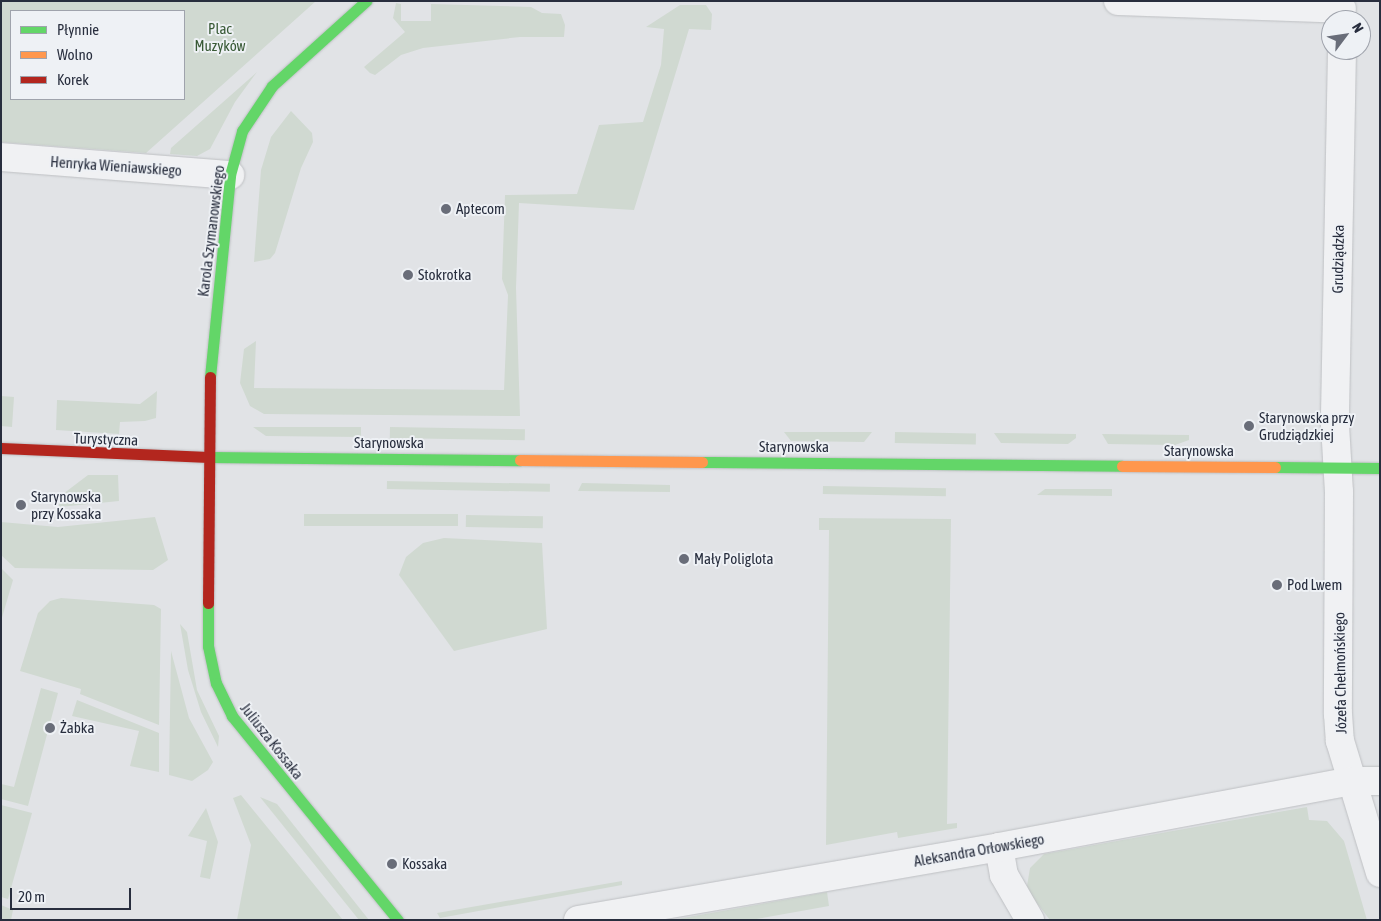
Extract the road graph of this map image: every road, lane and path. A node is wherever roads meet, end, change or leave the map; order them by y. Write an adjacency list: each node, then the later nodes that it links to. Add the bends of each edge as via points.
1 (366, 1): 6 (street, Karola Szymanowskiego, via 272,86 255,107 242,131)
2 (1118, 1): 3 (street)
3 (1342, 10)
4 (1342, 60): 9 (street, Grudziądzka, via 1334,425)
5 (1, 157): 6 (street, Henryka Wieniawskiego)
6 (230, 175): 8 (street, Karola Szymanowskiego, via 208,392)
7 (1, 448): 8 (street, Turystyczna)
8 (209, 456): 9 (street, Starynowska); 15 (street, Juliusza Kossaka, via 208,646 216,683 232,716 258,752)
9 (1338, 468): 10 (street, Starynowska); 11 (street, Józefa Chełmońskiego, via 1338,714 1340,741)
10 (1380, 468)
11 (1352, 780): 12 (street, Aleksandra Orłowskiego); 13 (street, Aleksandra Orłowskiego); 14 (street, Józefa Chełmońskiego)
12 (1380, 781)
13 (999, 847): 16 (street, Aleksandra Orłowskiego); 17 (street, via 1004,875)
14 (1380, 873)
15 (398, 920)
16 (578, 920)
17 (1030, 920)

